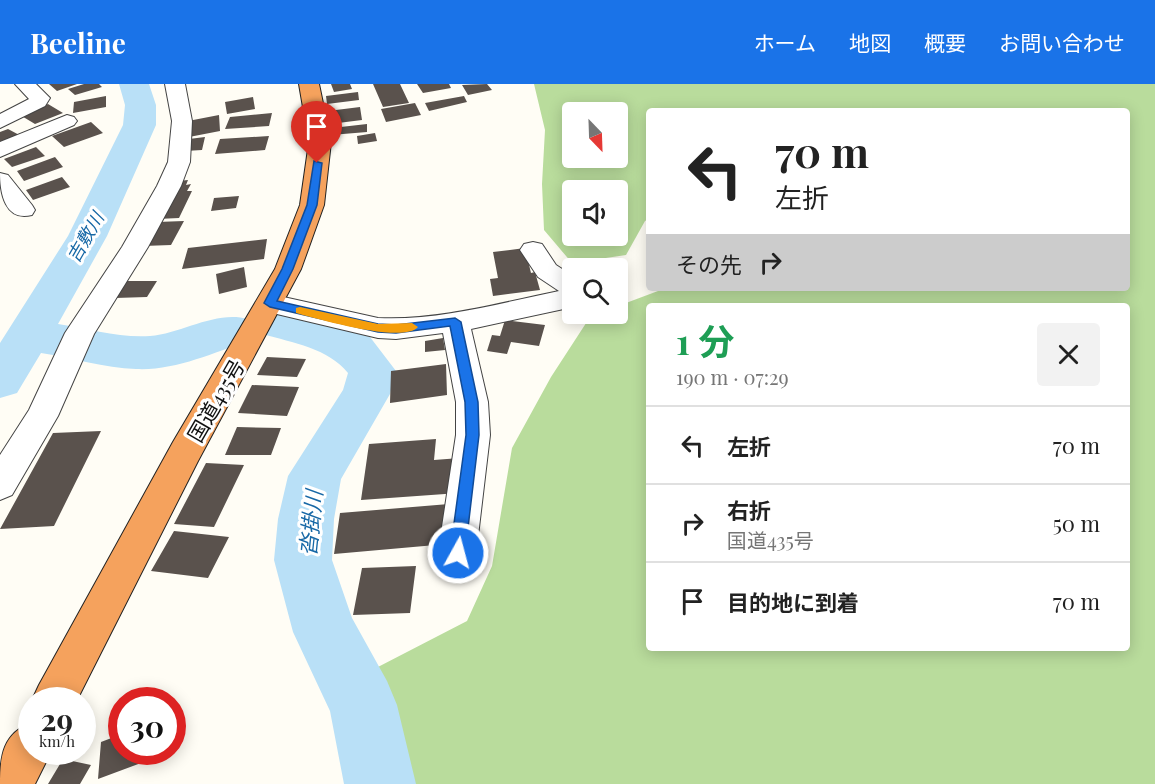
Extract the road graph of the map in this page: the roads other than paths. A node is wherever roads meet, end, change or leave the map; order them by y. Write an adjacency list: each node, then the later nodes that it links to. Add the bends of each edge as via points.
1 (25, 84): 5 (street, via 40,98 38,102)
2 (175, 84): 14 (street, via 182,121 179,162 135,247 74,344 42,416)
3 (309, 84): 12 (highway, 国道435号, via 320,142 312,205 288,269)
4 (67, 121): 6 (street)
5 (0, 122)
6 (0, 150)
7 (0, 180): 8 (street)
8 (23, 210)
9 (533, 250): 10 (street, via 547,271)
10 (562, 281)
11 (562, 300): 13 (street)
12 (270, 303): 13 (street, via 378,328); 16 (highway, 国道435号, via 185,452)
13 (455, 322): 15 (street, via 472,402 473,435)
14 (0, 485)
15 (458, 553)
16 (61, 687)
17 (20, 765): 18 (highway)
18 (10, 784)

